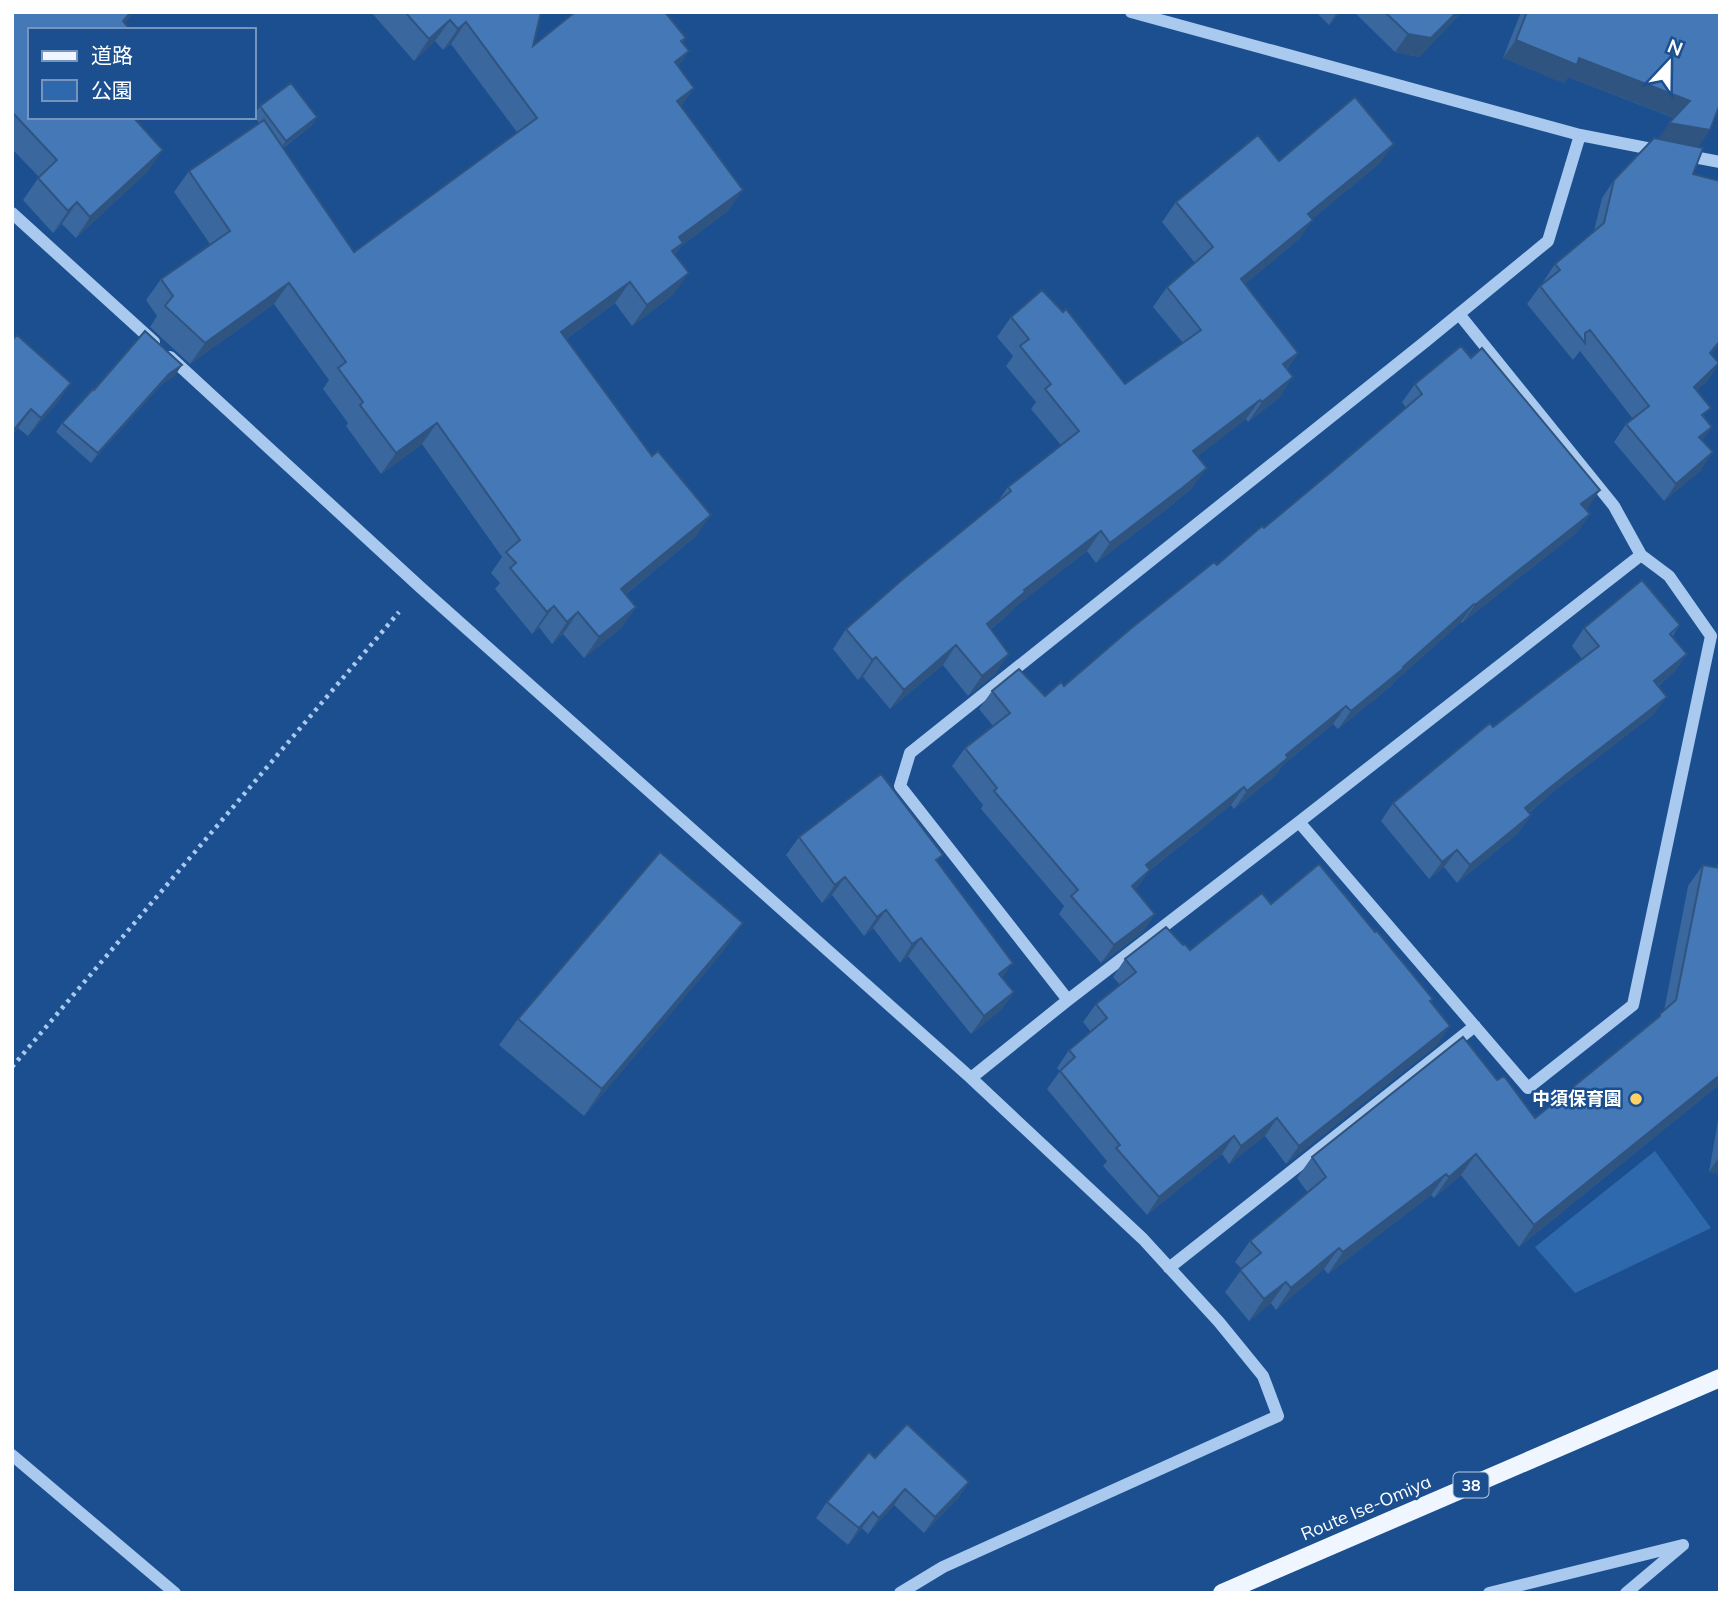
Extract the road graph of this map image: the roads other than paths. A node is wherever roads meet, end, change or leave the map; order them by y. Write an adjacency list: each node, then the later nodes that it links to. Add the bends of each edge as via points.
1 (1131, 12): 2 (street)
2 (1580, 135): 3 (street); 5 (street, via 1548,241)
3 (1720, 162)
4 (12, 213): 10 (street, via 420,587)
5 (1459, 314): 6 (street, via 1614,506); 8 (street, via 910,753 900,786)
6 (1642, 555): 7 (street); 9 (street, via 1669,576 1711,636 1633,1005 1528,1088)
7 (1299, 822): 8 (street); 9 (street)
8 (1068, 1000): 10 (street)
9 (1475, 1026): 11 (street)
10 (971, 1078): 11 (street)
11 (1169, 1268): 15 (street, via 1263,1376 1278,1416 943,1567)
12 (1720, 1378): 16 (main road, Route Ise-Omiya / 38)
13 (12, 1455): 14 (street)
14 (175, 1593)
15 (900, 1593)
16 (1222, 1593)
17 (1489, 1593): 18 (street, via 1683,1545)
18 (1626, 1593)

